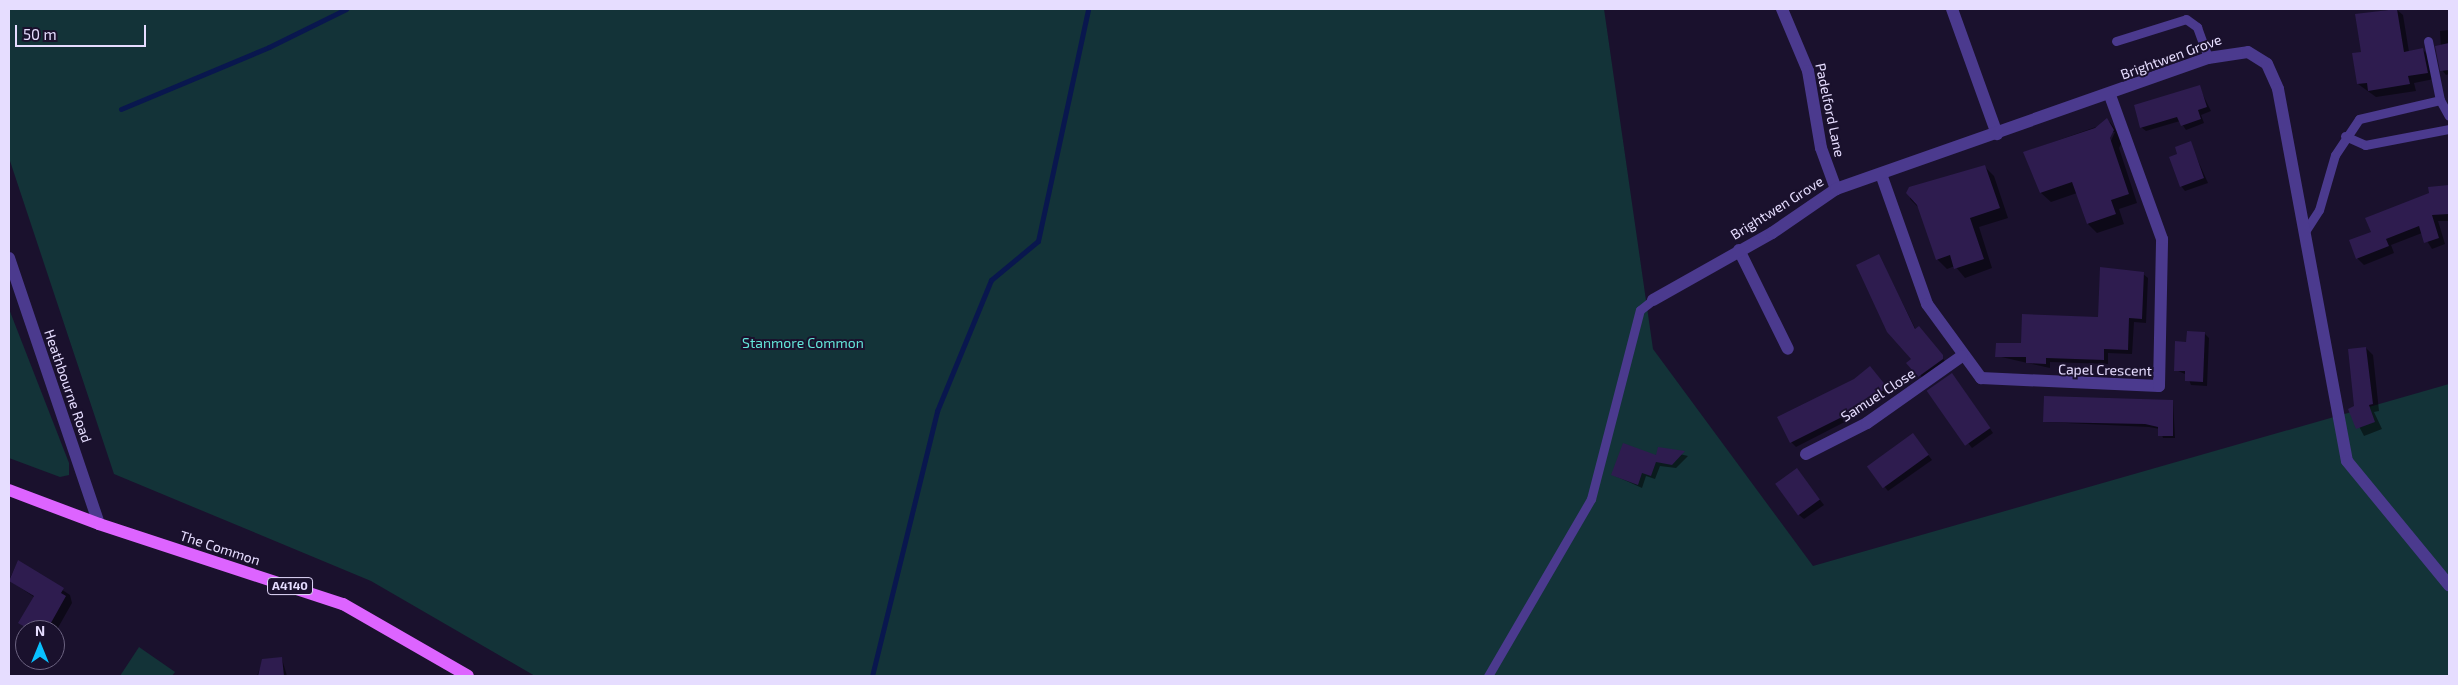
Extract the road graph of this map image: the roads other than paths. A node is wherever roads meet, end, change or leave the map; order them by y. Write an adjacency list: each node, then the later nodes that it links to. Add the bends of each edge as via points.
1 (1782, 9): 13 (street, Padelford Lane, via 1808,71 1821,148)
2 (1952, 9): 10 (street)
3 (2116, 40): 5 (lane, via 2186,19 2197,27)
4 (2428, 41): 7 (lane)
5 (2208, 58): 6 (street, Brightwen Grove); 14 (street, Brightwen Grove, via 2248,52 2271,71)
6 (2110, 95): 10 (street, Brightwen Grove); 19 (street, Capel Crescent, via 2162,240 2159,386 1992,381 1981,378)
7 (2440, 100): 8 (lane); 11 (lane, via 2359,119)
8 (2449, 116)
9 (2449, 128): 11 (lane, via 2365,145)
10 (1997, 134): 12 (street, Brightwen Grove)
11 (2345, 136): 14 (lane, via 2319,210)
12 (1881, 174): 13 (street, Brightwen Grove); 19 (street, Capel Crescent, via 1927,304)
13 (1836, 190): 15 (street, Brightwen Grove)
14 (2304, 232): 23 (street, Brightwen Grove, via 2347,460)
15 (1739, 250): 17 (street, Brightwen Grove); 18 (street)
16 (9, 258): 22 (street, Heathbourne Road)
17 (1653, 300): 25 (lane, via 1640,310 1591,499)
18 (1788, 348)
19 (1962, 356): 20 (street, Samuel Close, via 1867,423)
20 (1806, 454)
21 (9, 490): 22 (main road, The Common / A4140)
22 (99, 524): 24 (main road, The Common / A4140, via 343,604)
23 (2449, 585)
24 (468, 676)
25 (1488, 676)

